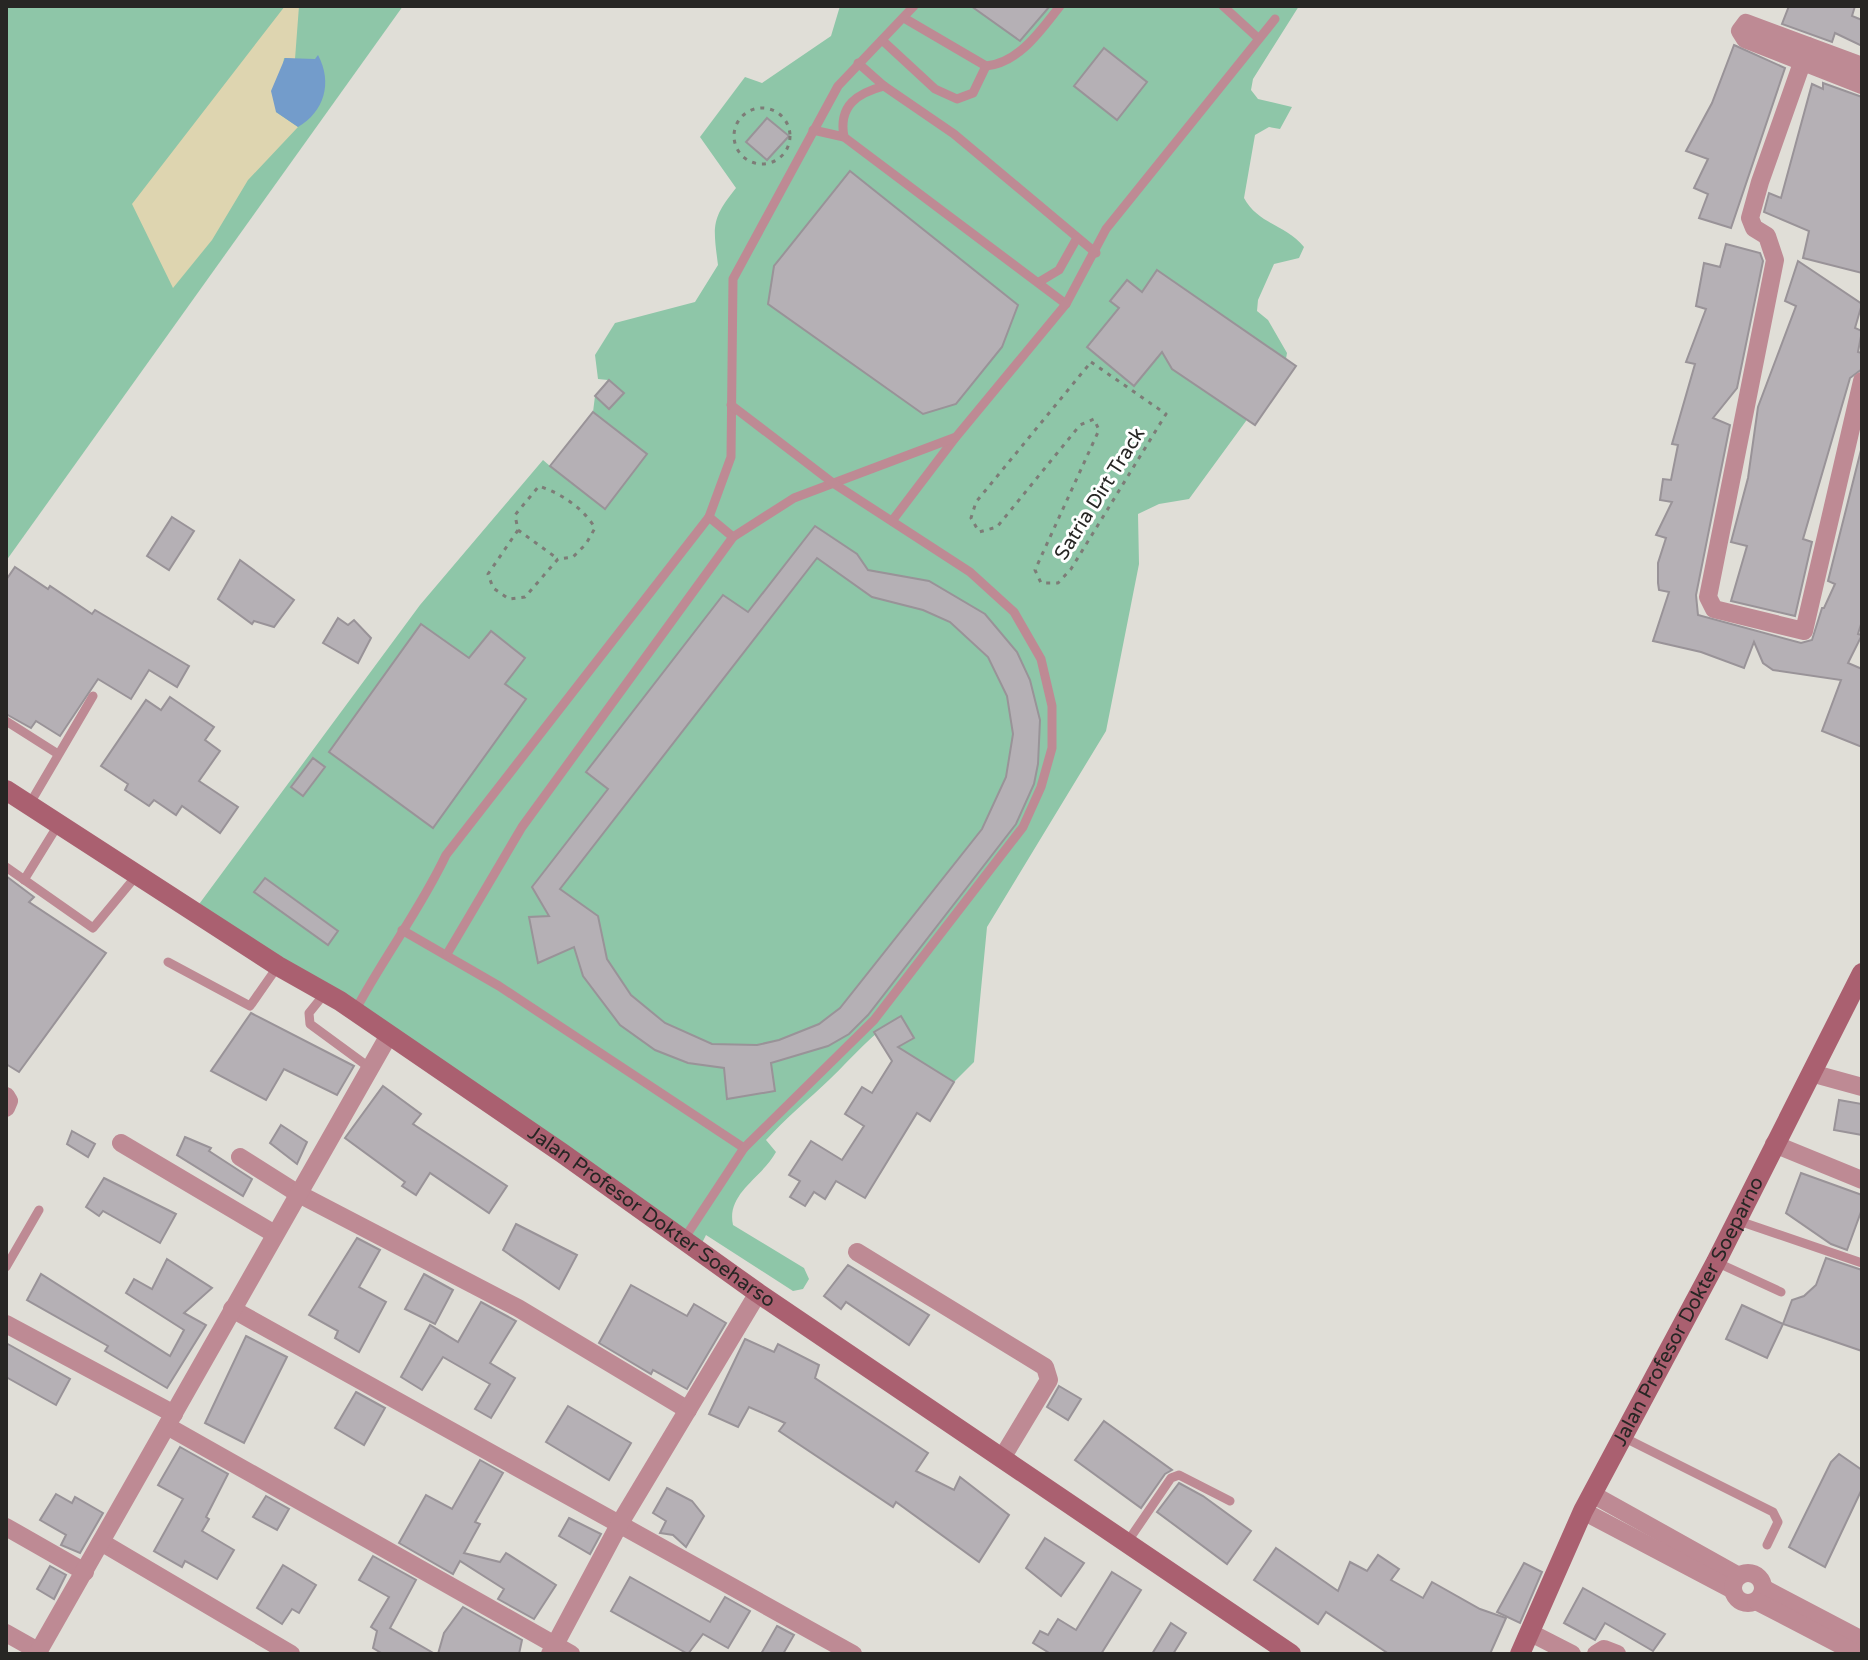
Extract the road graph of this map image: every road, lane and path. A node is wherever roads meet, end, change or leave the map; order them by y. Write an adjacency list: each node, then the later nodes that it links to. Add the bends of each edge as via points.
1 (914, 6): 4 (lane)
2 (1060, 6): 9 (lane, via 1024,49)
3 (1223, 6): 6 (lane)
4 (904, 18): 7 (lane); 9 (lane)
5 (1275, 19): 6 (lane)
6 (1258, 38): 16 (lane, via 1106,229)
7 (882, 40): 8 (lane); 9 (lane, via 935,89 957,99 973,93)
8 (858, 63): 11 (lane); 13 (lane)
9 (986, 66)
10 (1856, 73): 20 (street, via 1805,54 1750,218 1767,236 1775,260 1708,597 1714,609 1804,631)
11 (884, 86): 14 (lane, via 860,93 850,103); 15 (lane, via 954,134)
12 (769, 109): 12 (path, via 786,121 790,143 772,163 754,164 734,144 736,125 749,110)
13 (813, 130): 14 (lane); 21 (lane, via 733,279)
14 (844, 137): 17 (lane)
15 (1077, 238): 16 (lane); 17 (lane, via 1059,270)
16 (1096, 253): 18 (lane)
17 (1039, 282): 18 (lane)
18 (1066, 304): 22 (lane)
19 (1091, 362): 19 (path, Satria Dirt Track, via 976,502 971,518 979,532 997,527 1080,425 1094,419 1099,430 1035,570 1041,583 1058,583 1071,569 1166,414)
20 (1862, 381)
21 (731, 405): 23 (lane); 24 (lane, via 731,457)
22 (956, 437): 23 (lane); 25 (lane)
23 (833, 483): 25 (lane); 27 (lane, via 794,498)
24 (709, 517): 27 (lane); 38 (lane, via 446,855)
25 (892, 521): 53 (lane, via 970,572 1014,612 1041,659 1052,706 1052,748 1041,787 1014,839 874,1020)
26 (518, 530): 28 (path); 28 (path, via 488,574 493,588 509,599 525,597); 28 (path, via 515,515 539,486 586,514 595,528 586,544 573,557)
27 (733, 537): 39 (lane, via 522,827)
28 (558, 559)
29 (93, 696): 31 (lane)
30 (6, 721): 31 (lane)
31 (58, 754): 33 (lane)
32 (6, 790): 33 (street, Jalan Profesor Dokter Soeharso)
33 (29, 805): 34 (street, Jalan Profesor Dokter Soeharso)
34 (58, 824): 36 (street, Jalan Profesor Dokter Soeharso); 37 (lane)
35 (6, 867): 37 (lane)
36 (137, 875): 37 (lane, via 93,928); 41 (street, Jalan Profesor Dokter Soeharso)
37 (24, 880)
38 (402, 930): 39 (lane); 44 (lane)
39 (447, 954): 53 (lane)
40 (168, 962): 41 (lane, via 250,1006)
41 (278, 966): 43 (street, Jalan Profesor Dokter Soeharso)
42 (1862, 973): 47 (street, Jalan Profesor Dokter Soeparno)
43 (326, 992): 44 (street, Jalan Profesor Dokter Soeharso); 46 (lane, via 309,1013 310,1024)
44 (355, 1011): 45 (street, Jalan Profesor Dokter Soeharso)
45 (389, 1035): 46 (street); 60 (street, Jalan Profesor Dokter Soeharso)
46 (370, 1068): 56 (street)
47 (1811, 1073): 48 (street); 52 (street, Jalan Profesor Dokter Soeparno)
48 (1862, 1087)
49 (6, 1096): 50 (street)
50 (6, 1108)
51 (121, 1143): 59 (street)
52 (1774, 1144): 55 (street); 58 (street, Jalan Profesor Dokter Soeparno)
53 (744, 1148): 60 (lane)
54 (240, 1157): 56 (street)
55 (1862, 1180)
56 (297, 1193): 59 (street); 69 (street, via 518,1308)
57 (39, 1210): 64 (lane)
58 (1736, 1220): 62 (street, Jalan Profesor Dokter Soeparno); 63 (lane)
59 (273, 1233): 67 (street)
60 (684, 1239): 66 (street, Jalan Profesor Dokter Soeharso)
61 (857, 1252): 72 (street, via 1045,1367 1049,1380)
62 (1716, 1262): 65 (lane); 71 (street, Jalan Profesor Dokter Soeparno)
63 (1862, 1263)
64 (6, 1267)
65 (1781, 1292)
66 (758, 1293): 69 (street); 72 (street, Jalan Profesor Dokter Soeharso)
67 (232, 1309): 70 (street); 75 (street)
68 (6, 1324): 70 (street)
69 (688, 1410): 75 (street)
70 (170, 1420): 77 (street); 86 (street)
71 (1622, 1437): 74 (street, Jalan Profesor Dokter Soeparno); 79 (lane, via 1773,1512 1778,1522)
72 (1002, 1458): 78 (street, Jalan Profesor Dokter Soeharso)
73 (1230, 1501): 78 (lane, via 1179,1475 1171,1478)
74 (1587, 1502): 81 (street); 83 (street, Jalan Profesor Dokter Soeparno)
75 (620, 1523): 86 (street); 89 (street)
76 (6, 1527): 80 (street)
77 (101, 1542): 80 (street); 88 (street)
78 (1126, 1544): 90 (street, Jalan Profesor Dokter Soeharso)
79 (1767, 1545)
80 (85, 1572): 87 (street)
81 (1736, 1583): 82 (street, via 1743,1602); 82 (street, via 1752,1573 1761,1579)
82 (1760, 1595): 85 (street); 95 (street)
83 (1529, 1632): 91 (street, Jalan Profesor Dokter Soeparno); 92 (street)
84 (6, 1633): 87 (street)
85 (1862, 1640)
86 (559, 1651)
87 (37, 1653)
88 (291, 1654)
89 (853, 1654)
90 (1291, 1654)
91 (1520, 1654)
92 (1572, 1654)
93 (1596, 1654): 94 (street, via 1604,1649)
94 (1617, 1654)
95 (1858, 1654)

